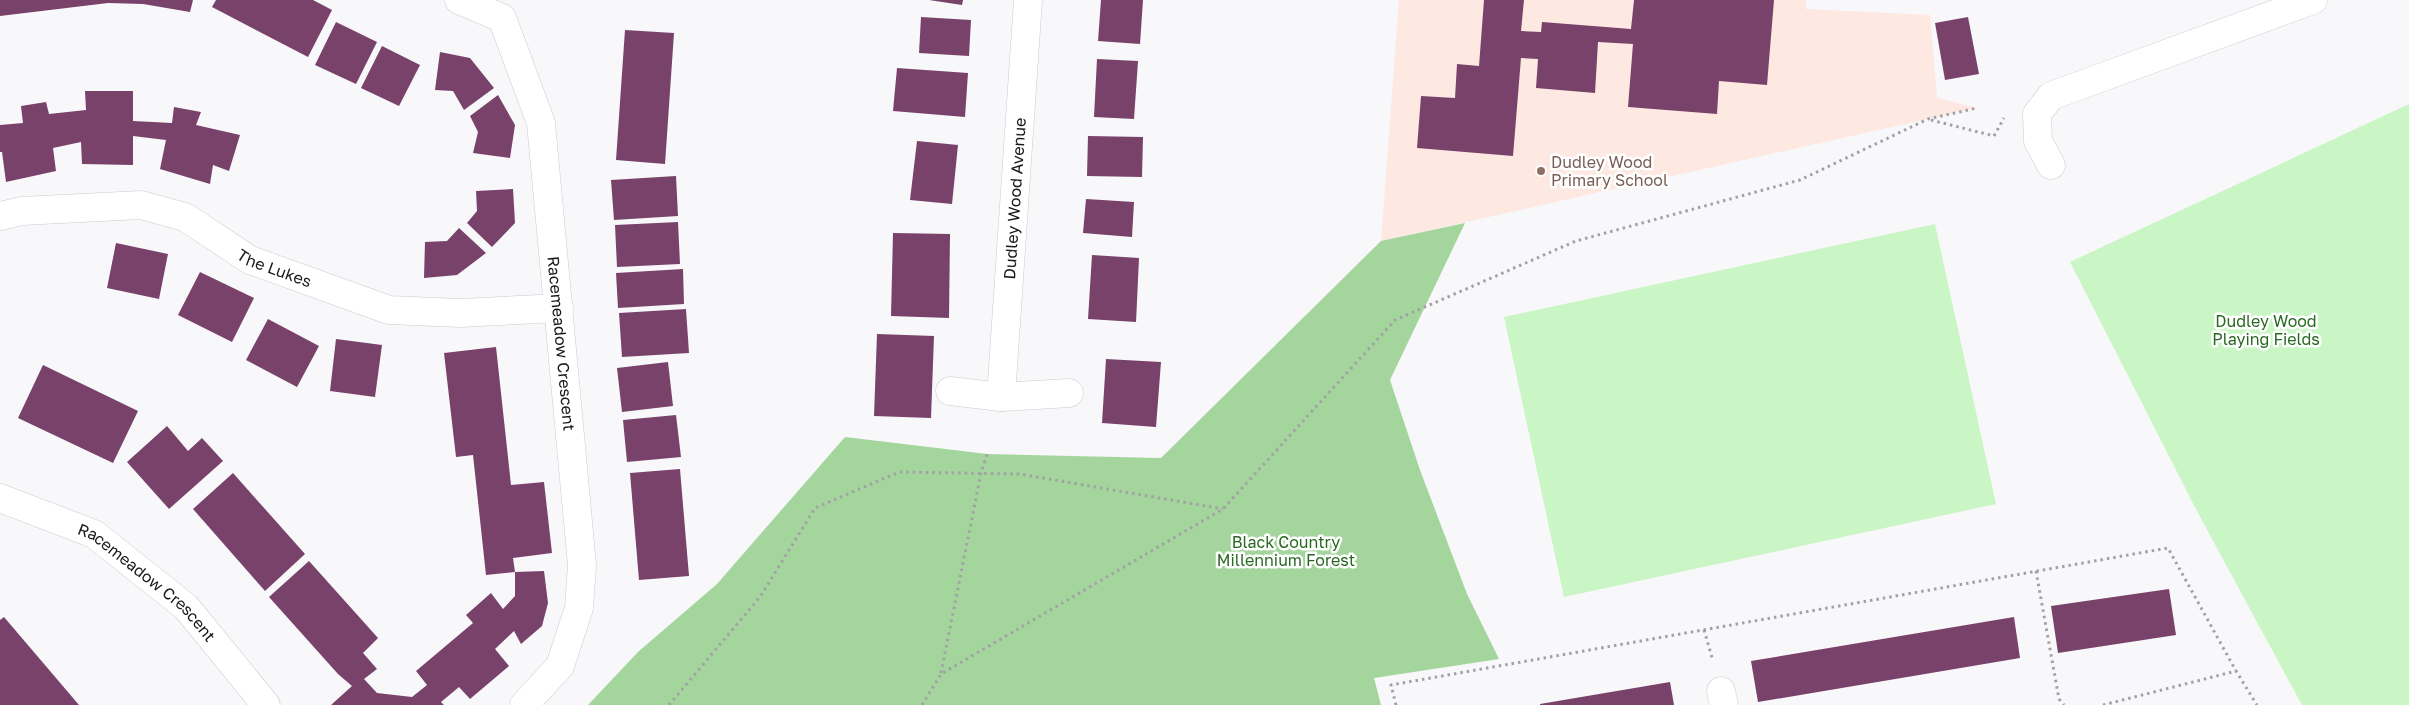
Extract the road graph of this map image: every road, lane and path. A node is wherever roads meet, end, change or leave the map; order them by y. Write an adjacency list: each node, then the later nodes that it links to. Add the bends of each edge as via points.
1 (459, 0): 9 (street, Racemeadow Crescent, via 502,18 541,123)
2 (1028, 0): 12 (street, Dudley Wood Avenue)
3 (2313, 0): 7 (street, via 2051,96 2037,114 2038,141)
4 (1977, 108): 6 (path)
5 (2006, 113): 6 (path, via 1994,136)
6 (1928, 119): 16 (path, via 1800,180 1576,240 1395,320)
7 (2051, 166)
8 (0, 216): 9 (street, The Lukes, via 22,211 141,205 185,217 250,260 389,310 460,313)
9 (559, 308): 21 (street, Racemeadow Crescent, via 582,565 579,608 560,666)
10 (950, 391): 12 (street)
11 (1069, 393): 12 (street)
12 (1002, 397)
13 (988, 454): 14 (path)
14 (981, 473): 16 (path, via 1020,474); 19 (path); 22 (path, via 899,472 815,508 760,596)
15 (0, 498): 20 (street, Racemeadow Crescent, via 94,534 186,607)
16 (1223, 509): 19 (path)
17 (2036, 571): 18 (path, via 2168,548); 24 (path, via 1391,685); 25 (path, via 2059,699)
18 (2236, 671): 26 (path); 27 (path)
19 (941, 674): 23 (path)
20 (266, 705)
21 (524, 705)
22 (670, 705)
23 (922, 705)
24 (1396, 705)
25 (2064, 705)
26 (2104, 705)
27 (2257, 705)

